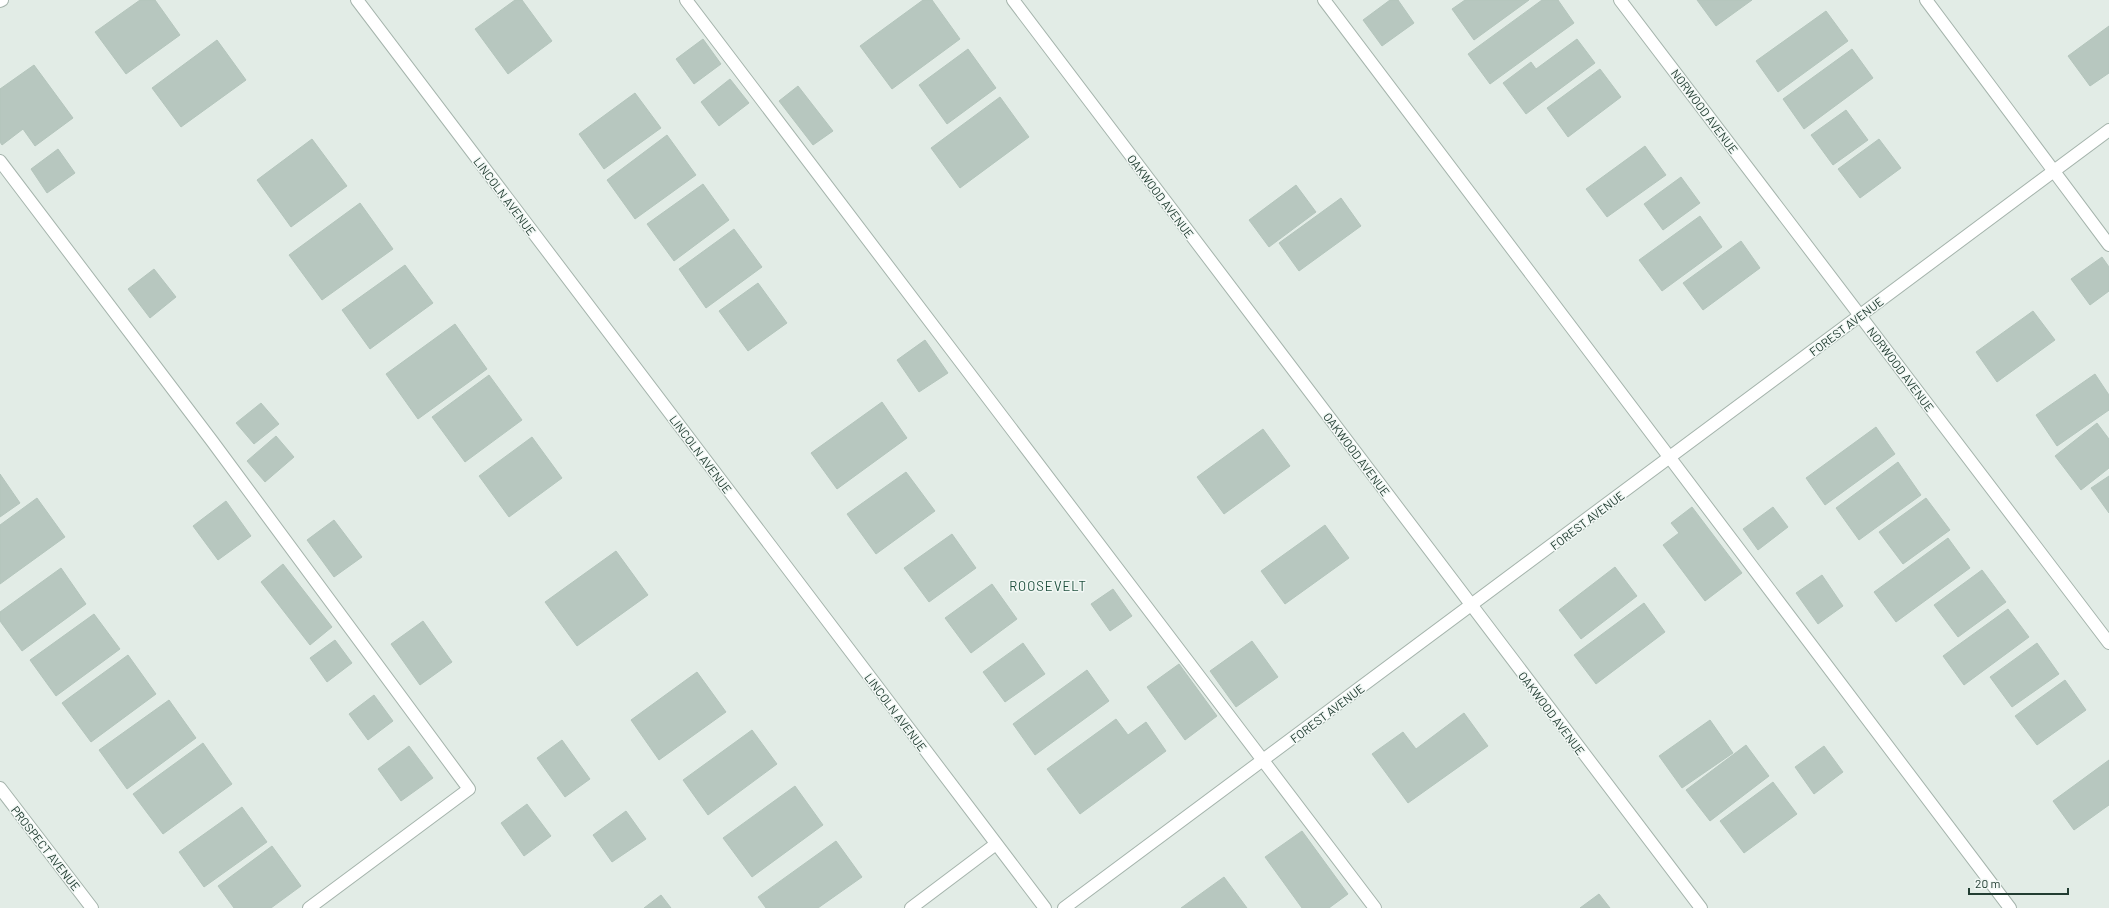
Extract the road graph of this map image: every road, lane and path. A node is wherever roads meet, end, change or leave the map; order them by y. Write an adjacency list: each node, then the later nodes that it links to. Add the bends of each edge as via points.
1 (357, 0): 17 (street, LINCOLN AVENUE)
2 (686, 0): 15 (street)
3 (1013, 0): 13 (street, OAKWOOD AVENUE)
4 (1324, 0): 12 (street)
5 (1620, 0): 11 (street, NORWOOD AVENUE)
6 (1926, 0): 9 (street)
7 (2109, 130): 9 (street, FOREST AVENUE)
8 (0, 161): 19 (street, via 212,440 469,789)
9 (2054, 172): 10 (street); 11 (street, FOREST AVENUE)
10 (2109, 245)
11 (1860, 315): 12 (street, FOREST AVENUE); 14 (street, NORWOOD AVENUE)
12 (1670, 457): 13 (street, FOREST AVENUE); 25 (street)
13 (1471, 606): 15 (street, FOREST AVENUE); 24 (street, OAKWOOD AVENUE)
14 (2109, 643)
15 (1263, 760): 22 (street, FOREST AVENUE); 23 (street)
16 (0, 788): 18 (street, PROSPECT AVENUE)
17 (996, 844): 20 (street); 21 (street, LINCOLN AVENUE)
18 (92, 908)
19 (309, 908)
20 (911, 908)
21 (1044, 908)
22 (1064, 908)
23 (1375, 908)
24 (1701, 908)
25 (2010, 908)

